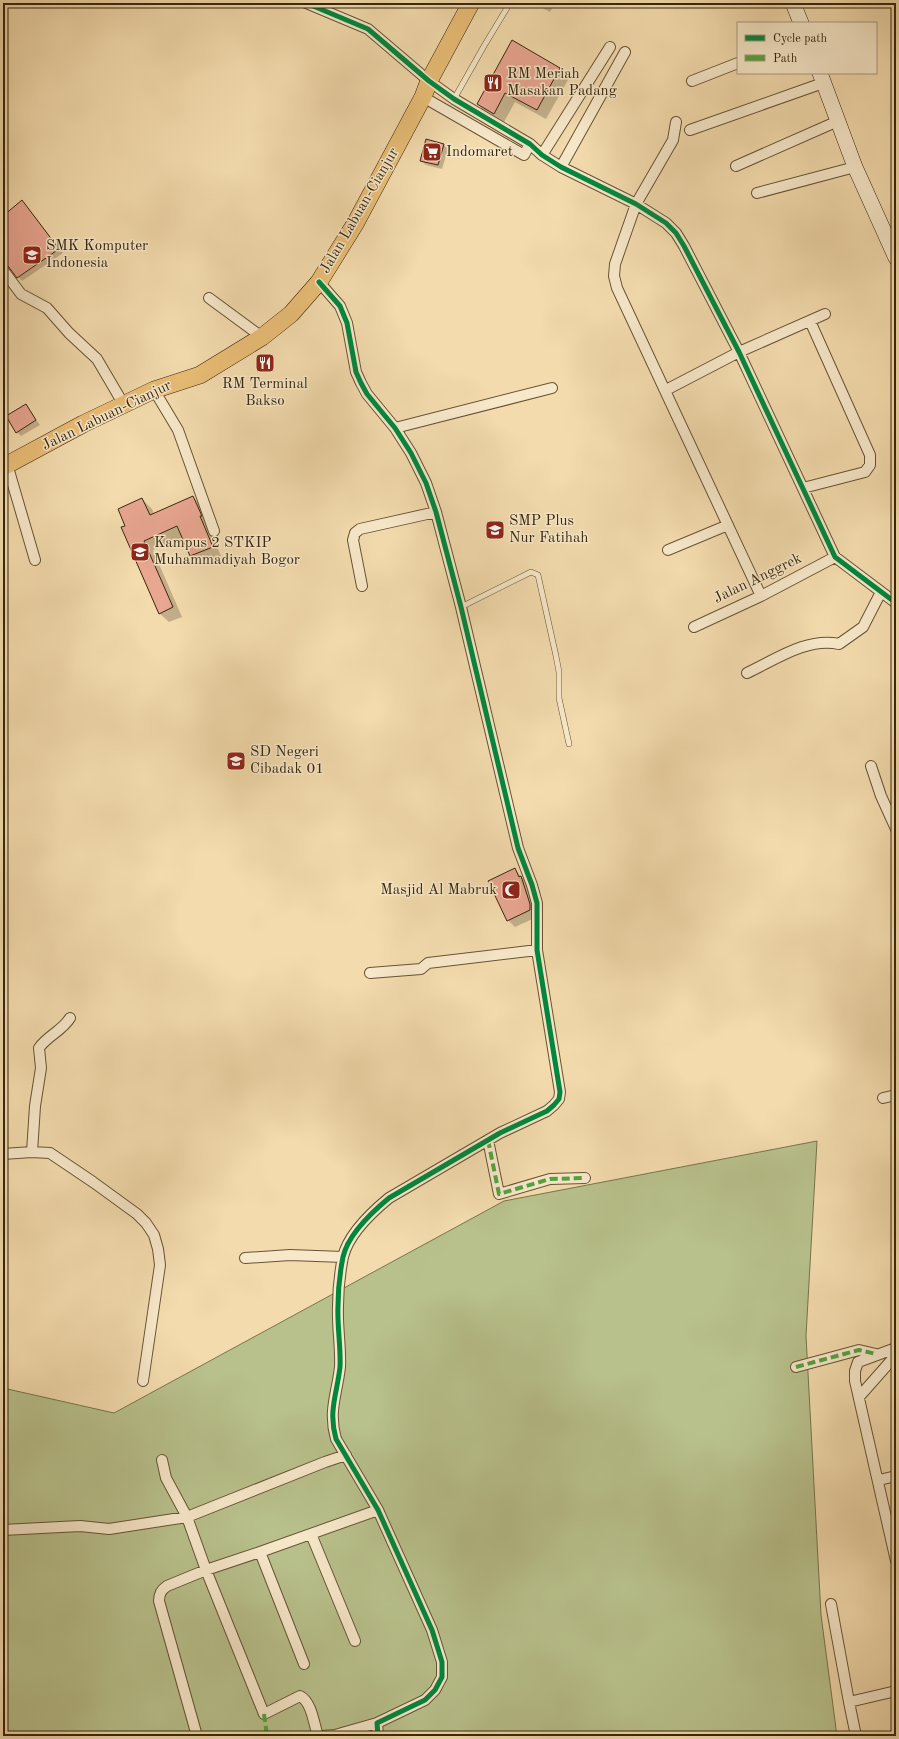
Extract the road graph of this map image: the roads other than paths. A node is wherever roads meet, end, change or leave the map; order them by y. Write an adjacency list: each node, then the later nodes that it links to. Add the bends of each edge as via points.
1 (306, 3): 11 (street, via 368,29)
2 (471, 3): 11 (highway, Jalan Labuan-Cianjur)
3 (501, 3): 12 (lane, via 507,8)
4 (794, 3): 5 (main road)
5 (801, 22)
6 (610, 47): 17 (street)
7 (624, 52): 19 (street)
8 (737, 63): 10 (street)
9 (822, 78): 13 (main road); 15 (street)
10 (692, 81)
11 (426, 89): 12 (street); 16 (street, via 524,155); 25 (highway, Jalan Labuan-Cianjur, via 355,224)
12 (454, 99): 16 (street)
13 (838, 121): 18 (street); 20 (main road)
14 (676, 122): 22 (street, via 673,140)
15 (690, 130)
16 (530, 144): 17 (street)
17 (542, 155): 19 (street)
18 (736, 166)
19 (561, 167): 22 (street)
20 (855, 167): 21 (street); 23 (main road)
21 (757, 193)
22 (636, 204): 30 (street, via 666,223 676,233); 33 (street, via 615,264 614,276 617,288)
23 (896, 258)
24 (3, 270): 34 (street, via 21,294 47,308 97,359)
25 (319, 282): 29 (highway, Jalan Labuan-Cianjur, via 290,314); 35 (street, via 340,306 348,323 356,372 361,383)
26 (209, 298): 29 (street)
27 (825, 314): 28 (street)
28 (810, 321): 30 (street); 37 (street, via 870,455 870,465 865,472)
29 (262, 337): 32 (highway, Jalan Labuan-Cianjur, via 200,375)
30 (739, 352): 33 (street); 37 (street)
31 (552, 388): 35 (street)
32 (154, 390): 34 (highway, Jalan Labuan-Cianjur); 40 (street, via 178,430)
33 (666, 390): 39 (street)
34 (124, 405): 36 (highway, Jalan Labuan-Cianjur)
35 (395, 428): 38 (street, via 420,470)
36 (5, 465): 43 (street)
37 (803, 488): 42 (street)
38 (436, 512): 44 (street, via 360,528 353,540); 48 (street)
39 (728, 525): 41 (street); 46 (street)
40 (214, 531)
41 (668, 550)
42 (835, 557): 45 (street); 46 (street, Jalan Anggrek)
43 (35, 560)
44 (362, 586)
45 (880, 592): 47 (street); 50 (street, via 863,626 839,644 805,644)
46 (761, 596): 49 (street, Jalan Anggrek)
47 (896, 603)
48 (461, 607): 51 (lane, via 531,572 538,575 559,672 559,698); 54 (street, via 518,848 536,903)
49 (694, 627)
50 (747, 673)
51 (569, 744)
52 (871, 766): 53 (street)
53 (896, 829)
54 (537, 950): 55 (street, via 428,963 421,969); 59 (street, via 560,1092 559,1099 547,1111)
55 (370, 972)
56 (70, 1018): 60 (street, via 66,1025 44,1040 39,1048 41,1068)
57 (896, 1095): 58 (street)
58 (882, 1098)
59 (488, 1140): 62 (street, via 499,1194 550,1179); 63 (street, via 379,1206 350,1242)
60 (32, 1152): 61 (street); 69 (street, via 50,1153 93,1182 137,1214 154,1235 160,1266)
61 (3, 1154)
62 (585, 1178)
63 (343, 1257): 64 (street, via 290,1254); 71 (street, via 338,1305 340,1365 332,1414 336,1439)
64 (245, 1258)
65 (896, 1348): 66 (street)
66 (876, 1354): 68 (street, via 859,1350); 70 (street, via 858,1362 855,1381)
67 (896, 1355): 70 (street)
68 (796, 1367)
69 (144, 1381)
70 (860, 1397): 74 (street)
71 (346, 1455): 75 (street); 76 (street)
72 (162, 1460): 76 (street, via 166,1478)
73 (896, 1476): 74 (street)
74 (879, 1480): 80 (street)
75 (378, 1510): 78 (street); 87 (street, via 438,1646 442,1677 435,1690 425,1700)
76 (187, 1517): 77 (street, via 109,1529 80,1526); 81 (street)
77 (3, 1530)
78 (310, 1534): 79 (street); 83 (street)
79 (260, 1552): 81 (street); 84 (street)
80 (896, 1561)
81 (206, 1570): 88 (street, via 167,1586 159,1596); 89 (street, via 264,1714 300,1696 308,1704)
82 (831, 1604): 86 (street)
83 (355, 1641)
84 (304, 1664)
85 (896, 1691): 86 (street)
86 (849, 1702): 92 (street)
87 (377, 1722): 90 (street, via 335,1735); 91 (street)
88 (197, 1736)
89 (318, 1736)
90 (322, 1736)
91 (378, 1736)
92 (856, 1736)

